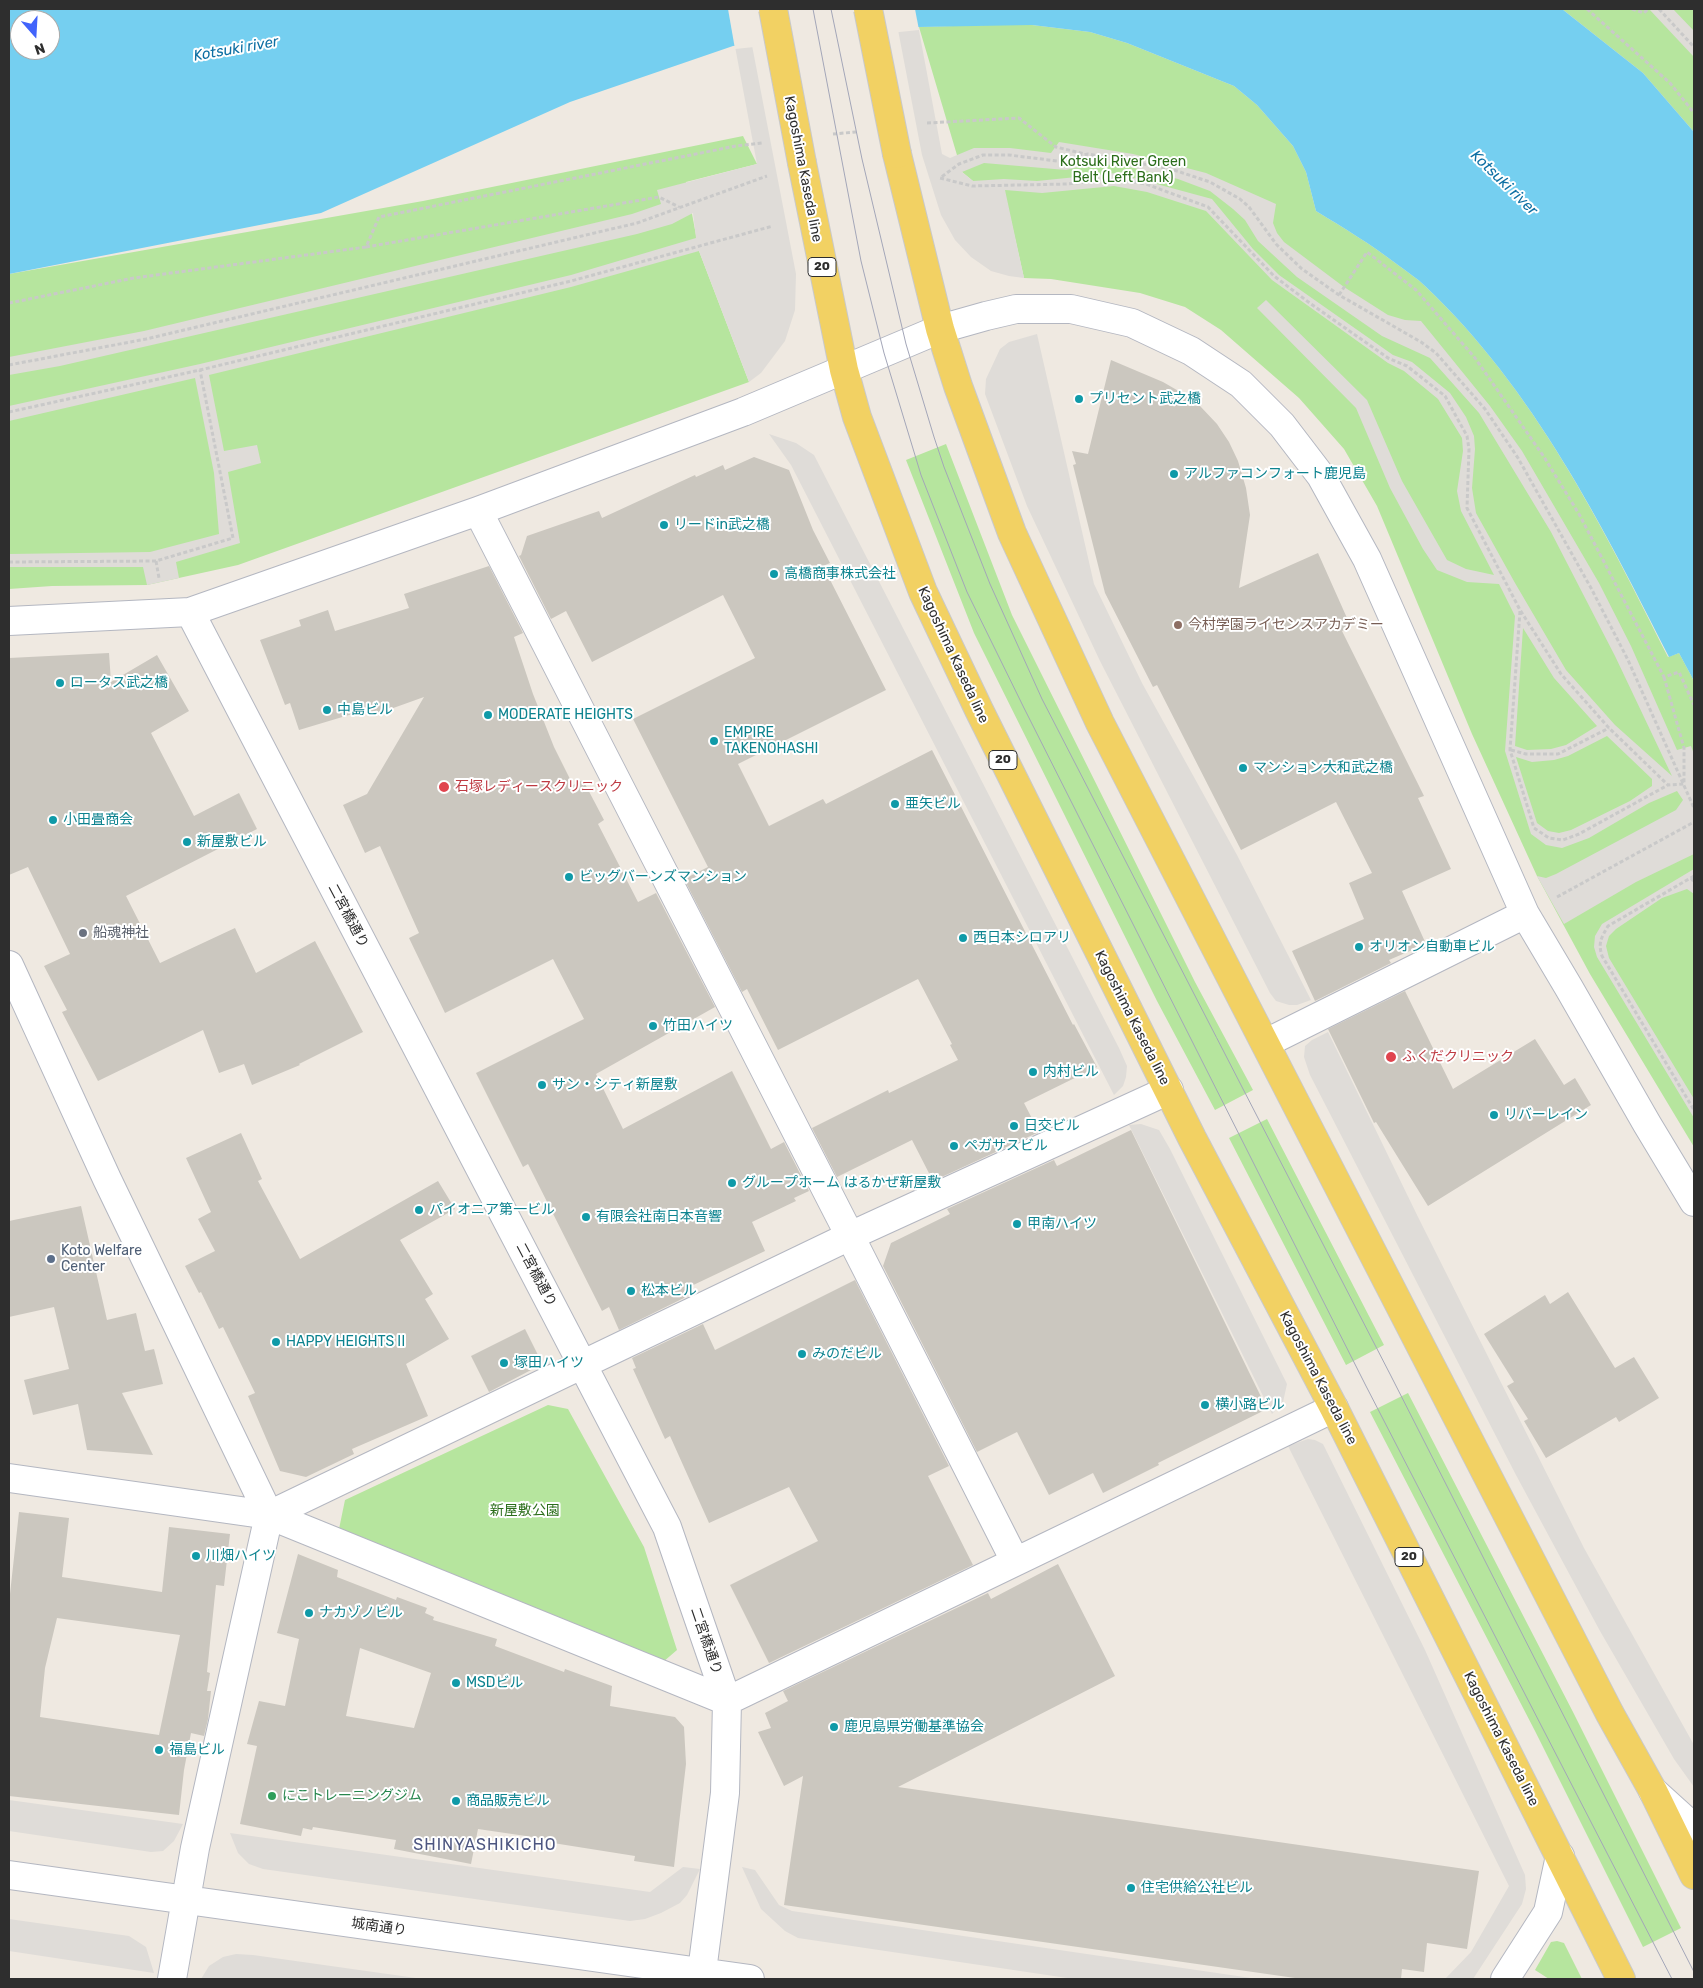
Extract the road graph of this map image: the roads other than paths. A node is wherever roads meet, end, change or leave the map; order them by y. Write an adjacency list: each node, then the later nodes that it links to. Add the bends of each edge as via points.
1 (772, 9): 4 (main road, Kagoshima Kaseda line / 20, bridge)
2 (868, 9): 3 (main road, bridge, via 897,154)
3 (940, 329): 4 (street); 8 (street, via 1016,310 1071,308 1132,323 1191,351 1241,384 1282,425 1321,476 1367,559); 10 (main road, via 1012,533 1100,723)
4 (844, 370): 5 (street, via 743,412); 11 (main road, Kagoshima Kaseda line / 20, via 857,416 923,592)
5 (478, 511): 6 (street); 13 (street)
6 (190, 612): 7 (street); 14 (street, 二宮橋通り)
7 (9, 621)
8 (1525, 914): 10 (street); 12 (street)
9 (9, 965): 17 (street, via 107,1179)
10 (1266, 1043): 20 (main road, via 1610,1714)
11 (1169, 1090): 13 (street); 15 (main road, Kagoshima Kaseda line / 20)
12 (1694, 1202)
13 (850, 1236): 14 (street); 18 (street)
14 (583, 1365): 17 (street); 19 (street, 二宮橋通り, via 667,1527)
15 (1334, 1408): 18 (street); 22 (main road, Kagoshima Kaseda line / 20)
16 (9, 1478): 17 (street)
17 (269, 1515): 19 (street); 25 (street)
18 (1015, 1561): 19 (street)
19 (727, 1701): 26 (street, 二宮橋通り, via 725,1793)
20 (1653, 1791): 21 (street); 24 (main road)
21 (1694, 1828)
22 (1560, 1856): 29 (street, via 1548,1912); 30 (main road, Kagoshima Kaseda line / 20)
23 (9, 1875): 25 (street, 城南通り)
24 (1694, 1876)
25 (185, 1900): 26 (street, 城南通り); 27 (street)
26 (701, 1975): 28 (street, 城南通り)
27 (172, 1979)
28 (750, 1979)
29 (1505, 1979)
30 (1621, 1979)

